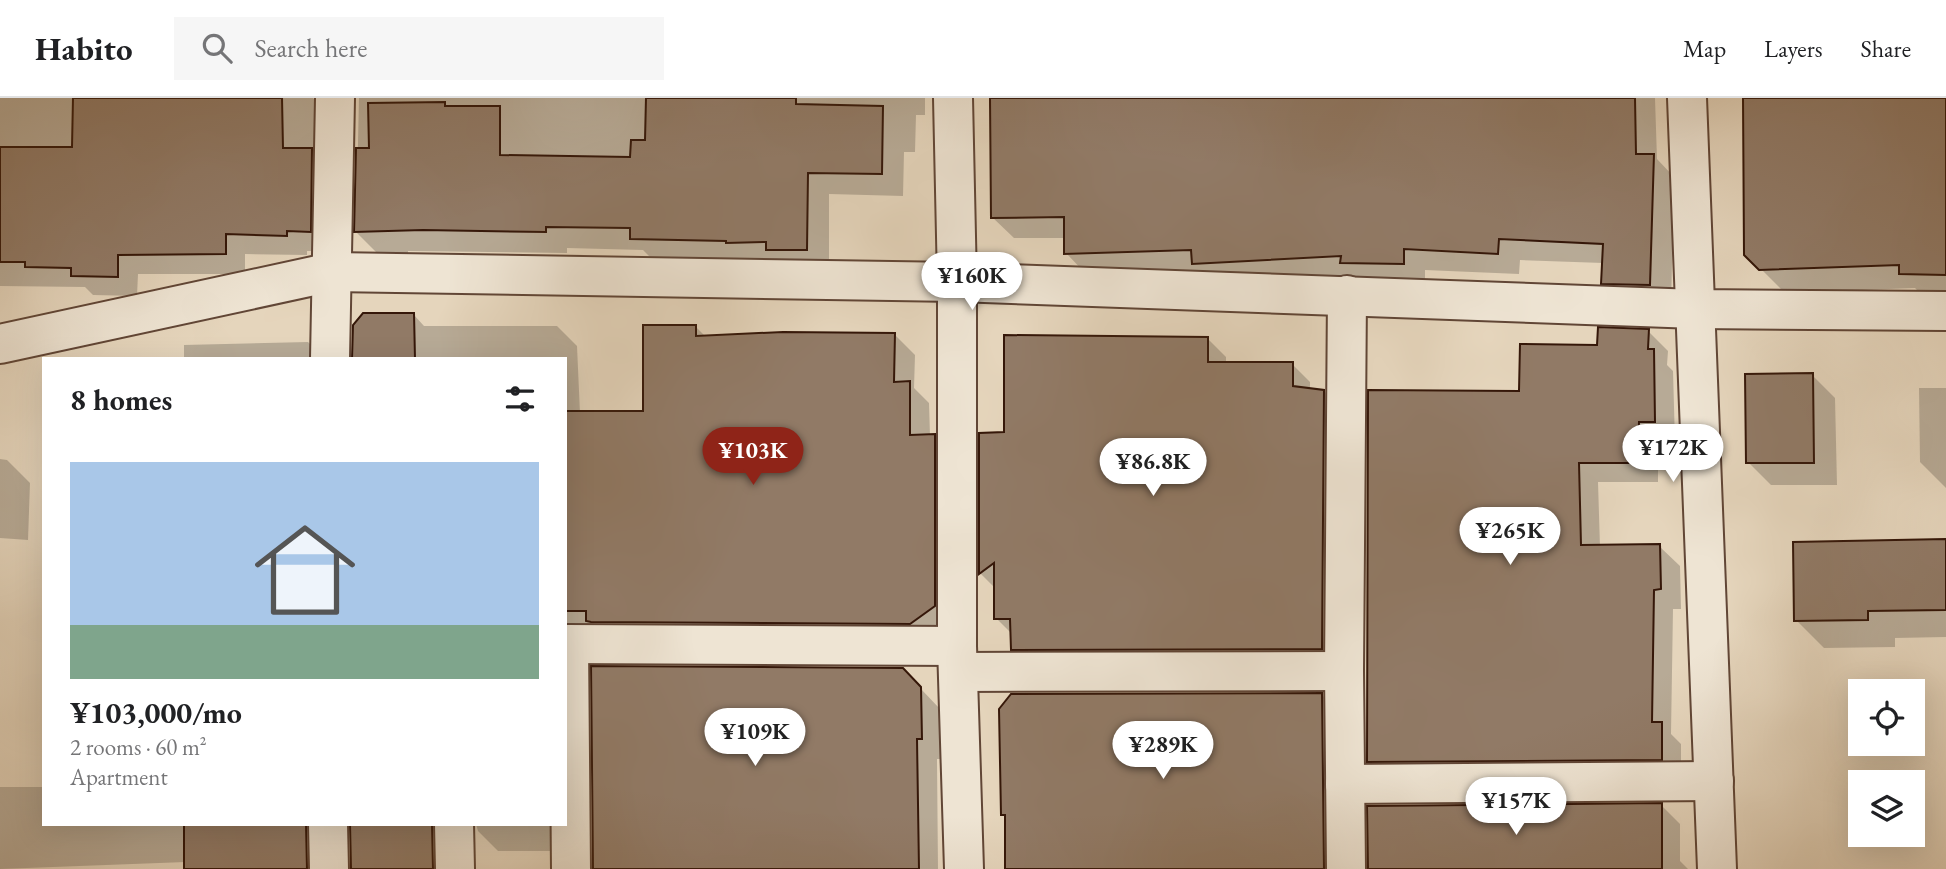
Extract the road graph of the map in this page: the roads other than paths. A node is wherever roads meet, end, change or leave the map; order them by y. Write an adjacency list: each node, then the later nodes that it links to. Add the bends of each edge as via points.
1 (335, 98): 4 (street)
2 (953, 98): 5 (street)
3 (1686, 98): 7 (street)
4 (332, 271): 5 (street); 9 (street); 10 (street)
5 (957, 282): 6 (street); 12 (street)
6 (1347, 295): 7 (street); 13 (street)
7 (1696, 309): 8 (street); 14 (street)
8 (1946, 311)
9 (0, 344)
10 (331, 357)
11 (567, 644): 12 (street); 20 (street)
12 (958, 659): 13 (street); 21 (street)
13 (1344, 671): 15 (street)
14 (1714, 781): 15 (street); 23 (street)
15 (1345, 784): 22 (street)
16 (328, 826): 18 (street)
17 (454, 826): 19 (street)
18 (329, 869)
19 (456, 869)
20 (571, 869)
21 (964, 869)
22 (1346, 869)
23 (1717, 869)

